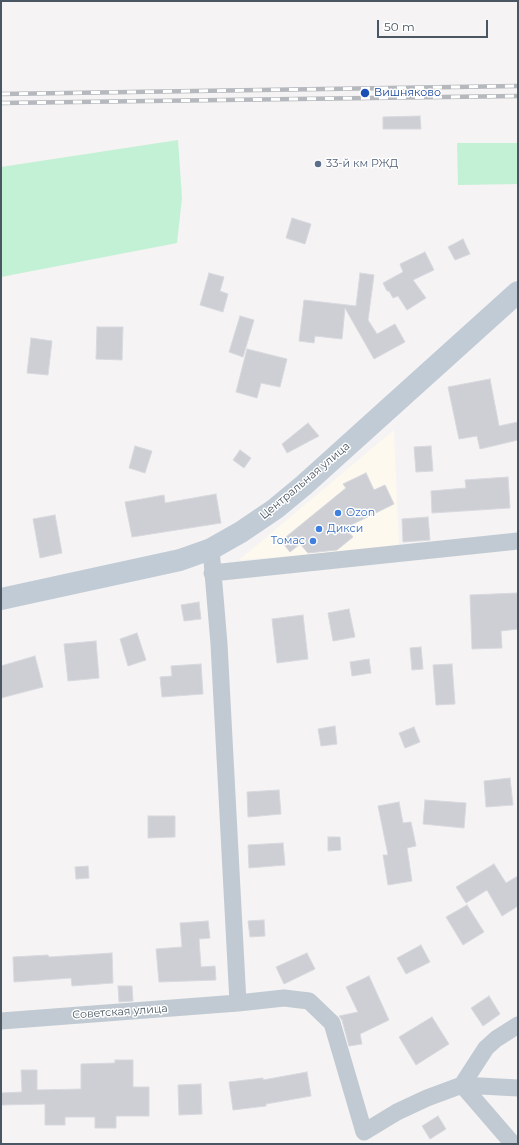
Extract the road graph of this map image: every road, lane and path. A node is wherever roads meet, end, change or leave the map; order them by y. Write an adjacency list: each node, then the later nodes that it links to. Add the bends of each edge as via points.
1 (518, 292): 3 (street, Центральная улица, via 304,485 241,532)
2 (518, 541): 4 (street)
3 (211, 549): 4 (street); 5 (street, Центральная улица, via 180,560)
4 (212, 573): 6 (street, via 219,652)
5 (1, 599)
6 (238, 1003): 7 (street, Советская улица); 11 (street, via 284,998 309,1001 332,1023)
7 (1, 1021)
8 (518, 1025): 9 (street, via 496,1038 486,1048)
9 (462, 1085): 10 (street); 11 (street, via 397,1112); 12 (street)
10 (518, 1088)
11 (361, 1138)
12 (513, 1144)

